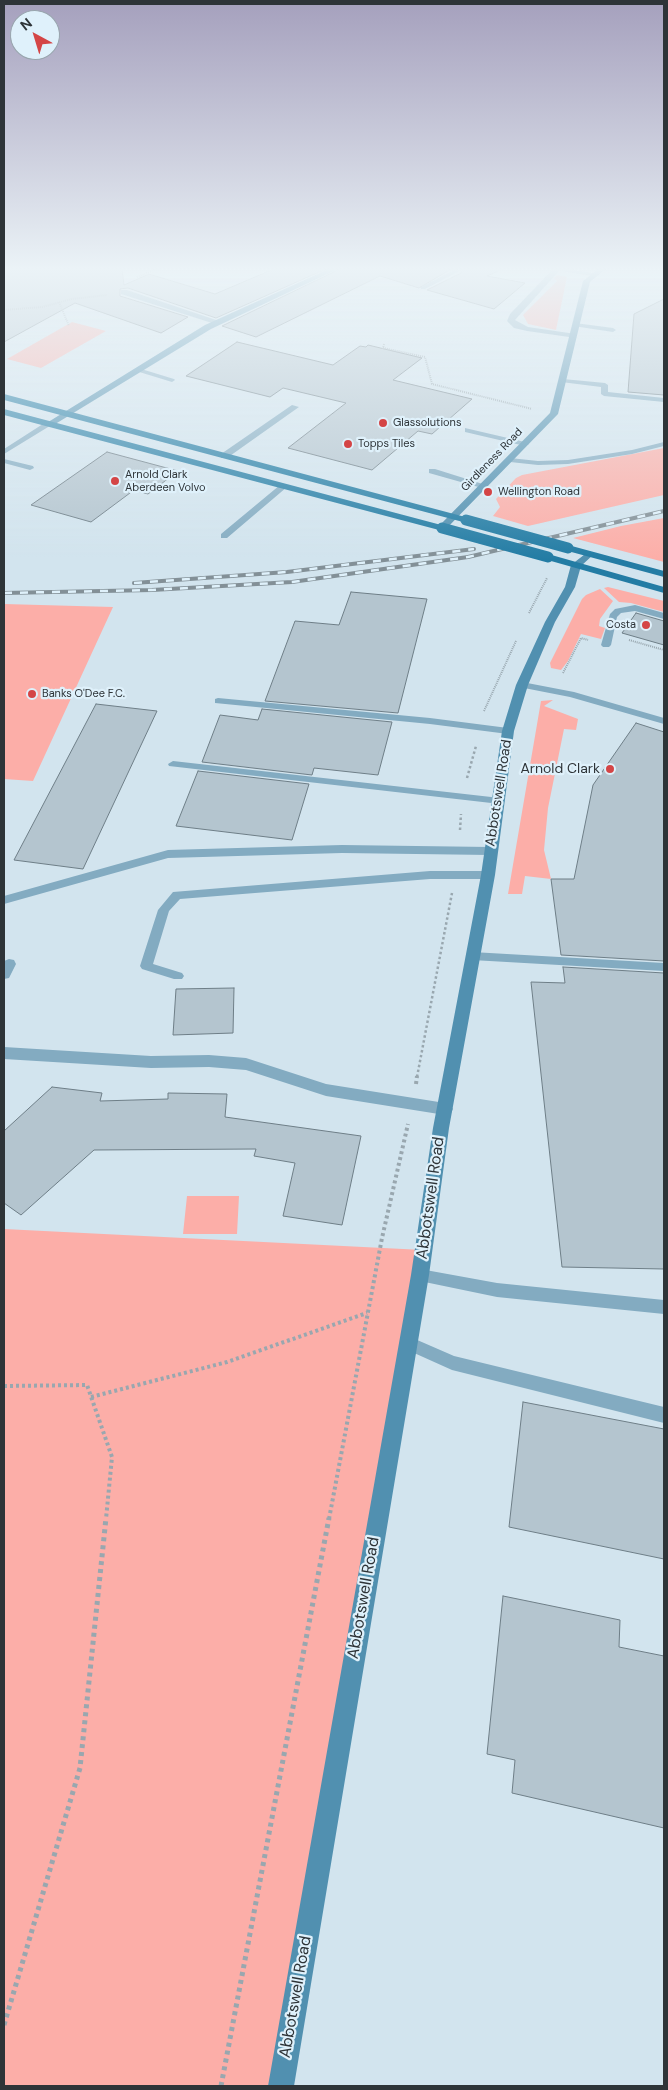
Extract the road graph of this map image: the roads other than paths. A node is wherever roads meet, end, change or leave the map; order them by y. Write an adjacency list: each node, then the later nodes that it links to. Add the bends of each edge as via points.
1 (145, 366): 3 (street)
2 (566, 366): 5 (street, Girdleness Road)
3 (138, 370): 4 (lane); 10 (street)
4 (172, 380)
5 (563, 381): 7 (lane, via 606,385 604,394); 13 (street, Girdleness Road, via 554,414)
6 (4, 398): 10 (main road)
7 (664, 400)
8 (295, 407): 16 (lane)
9 (4, 412): 11 (main road)
10 (68, 414): 11 (street); 16 (main road)
11 (49, 424): 15 (lane); 22 (main road)
12 (468, 430): 13 (lane)
13 (525, 444): 17 (street, Girdleness Road)
14 (664, 444): 17 (lane, via 568,462)
15 (4, 452)
16 (224, 456): 23 (main road)
17 (510, 460): 21 (street, Girdleness Road)
18 (4, 461): 19 (lane)
19 (30, 468)
20 (432, 471): 21 (lane)
21 (485, 486): 23 (street, Girdleness Road)
22 (283, 487): 24 (main road); 25 (lane)
23 (454, 516): 24 (street, Girdleness Road); 26 (main road, bridge, via 568,548)
24 (442, 528): 26 (main road, bridge, via 553,558)
25 (224, 536)
26 (583, 559): 27 (main road); 28 (main road); 31 (street, Abbotswell Road)
27 (664, 574)
28 (664, 590)
29 (664, 616): 30 (lane, via 639,609 618,611 612,617)
30 (606, 645)
31 (522, 685): 33 (lane, via 571,694); 34 (street, Abbotswell Road)
32 (218, 701): 34 (lane)
33 (664, 721)
34 (508, 731): 36 (street, Abbotswell Road)
35 (173, 764): 36 (lane)
36 (500, 801): 37 (street, Abbotswell Road)
37 (490, 851): 38 (street, Abbotswell Road); 39 (lane, via 342,849 168,854)
38 (488, 875): 40 (street, Abbotswell Road); 42 (lane, via 430,874 176,895 164,910 146,966)
39 (4, 900)
40 (472, 956): 41 (lane); 44 (street, Abbotswell Road)
41 (664, 967)
42 (178, 976)
43 (4, 1053): 44 (street, via 246,1064 326,1090)
44 (445, 1109): 45 (street, Abbotswell Road)
45 (420, 1275): 46 (lane, via 497,1290); 47 (street, Abbotswell Road)
46 (664, 1307)
47 (408, 1343): 48 (lane, via 452,1363); 49 (street, Abbotswell Road)
48 (664, 1415)
49 (281, 2086)

